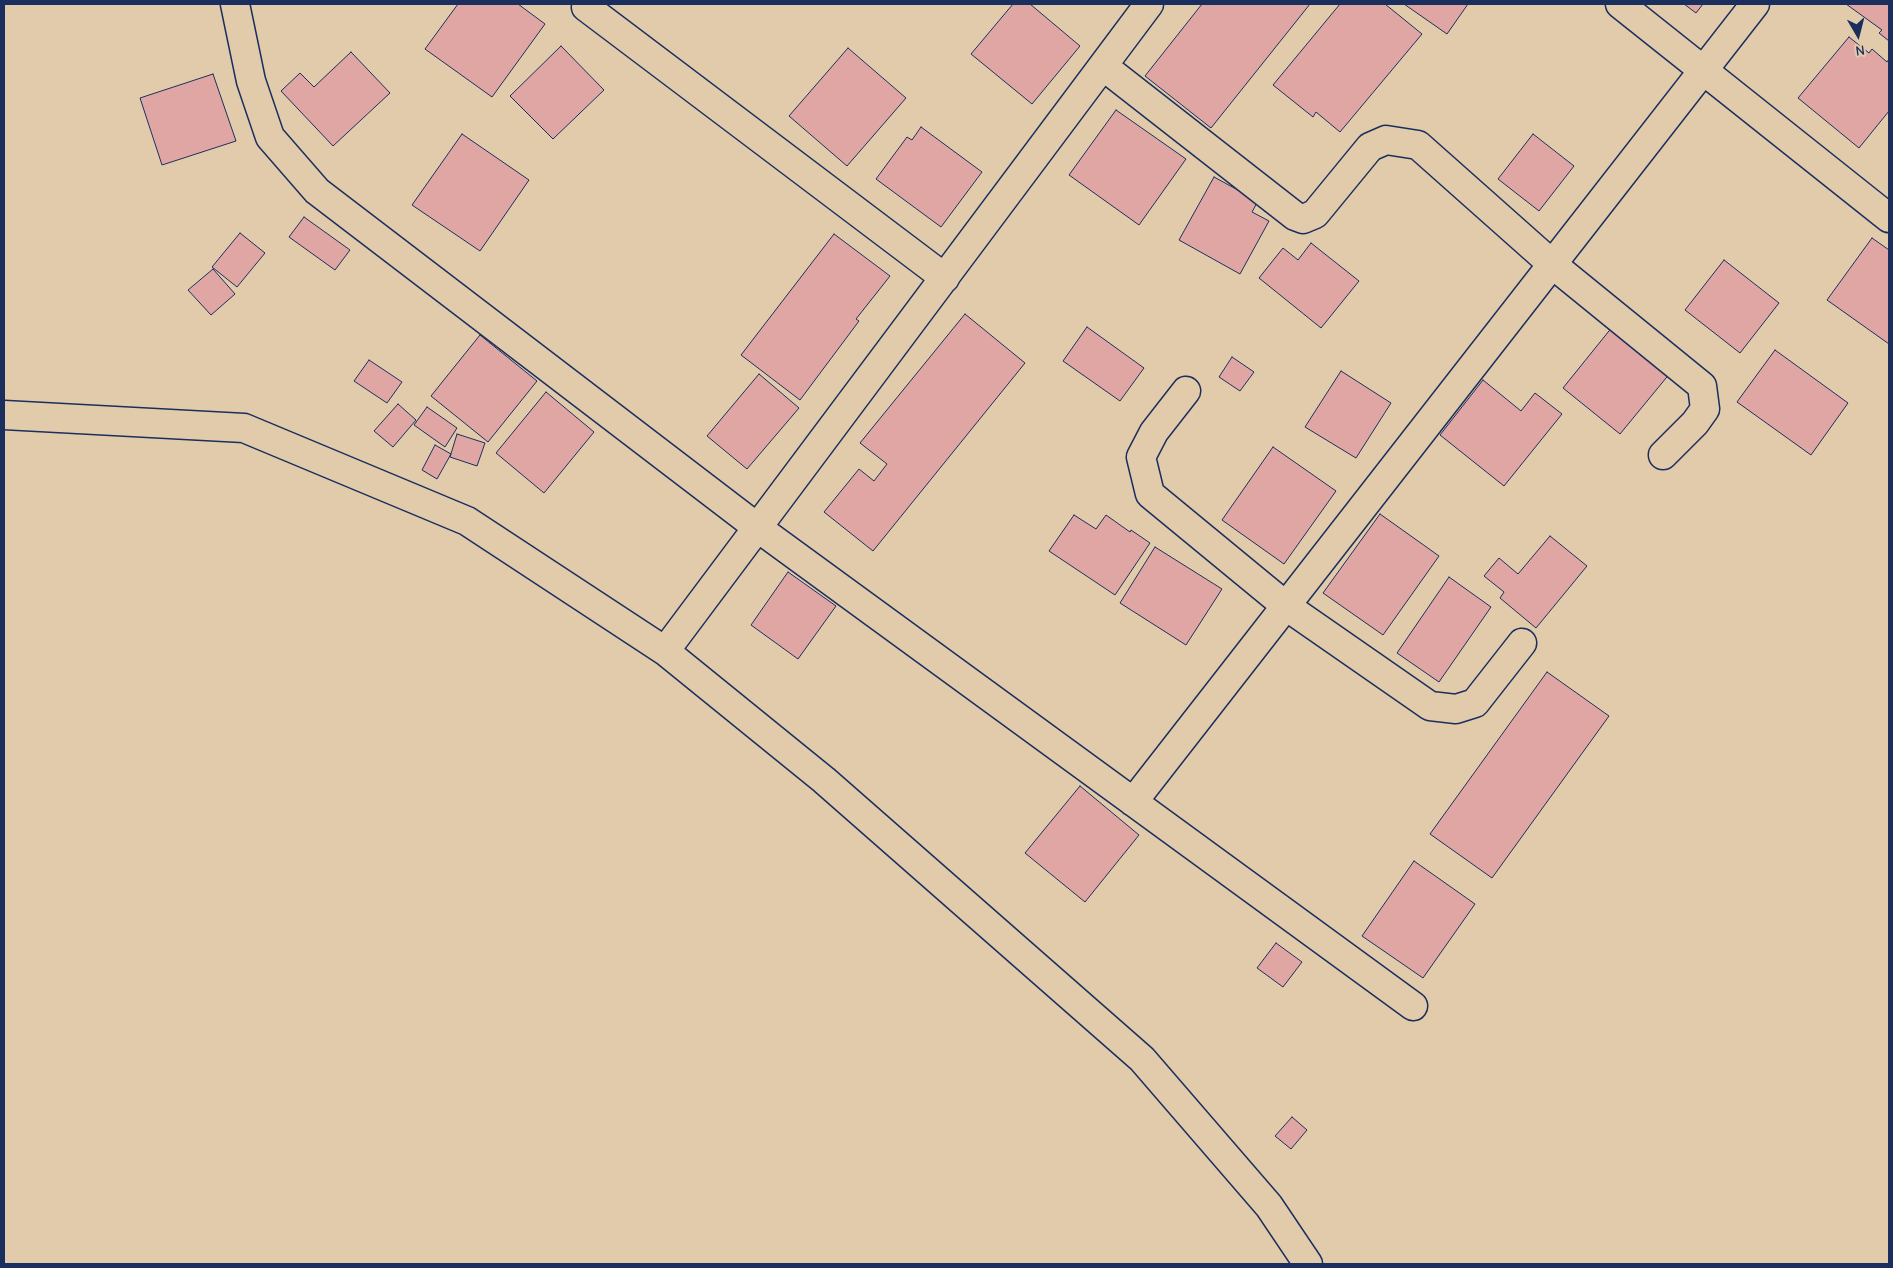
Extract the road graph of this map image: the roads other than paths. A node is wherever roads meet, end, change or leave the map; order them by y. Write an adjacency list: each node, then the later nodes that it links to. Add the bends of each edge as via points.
1 (235, 4): 14 (street, via 252,81 270,137 317,191)
2 (1149, 4): 6 (street)
3 (1620, 4): 7 (street)
4 (1755, 4): 7 (street)
5 (586, 7): 10 (street)
6 (1103, 66): 9 (street, via 1295,216 1304,219 1315,214 1370,147 1386,140 1418,144); 10 (street)
7 (1704, 70): 8 (street); 9 (street)
8 (1889, 218)
9 (1552, 264): 13 (street, via 1702,386 1705,409 1696,423); 15 (street)
10 (944, 278): 14 (street)
11 (1186, 390): 15 (street, via 1154,432 1141,457 1150,494)
12 (4, 415): 17 (street, via 244,428 467,521)
13 (1663, 454)
14 (758, 528): 17 (street); 18 (street)
15 (1286, 606): 16 (street, via 1430,706 1456,709 1475,703); 18 (street)
16 (1522, 643)
17 (665, 652): 20 (street, via 824,780 1142,1060 1269,1206)
18 (1133, 802): 19 (street)
19 (1412, 1006)
20 (1308, 1264)

